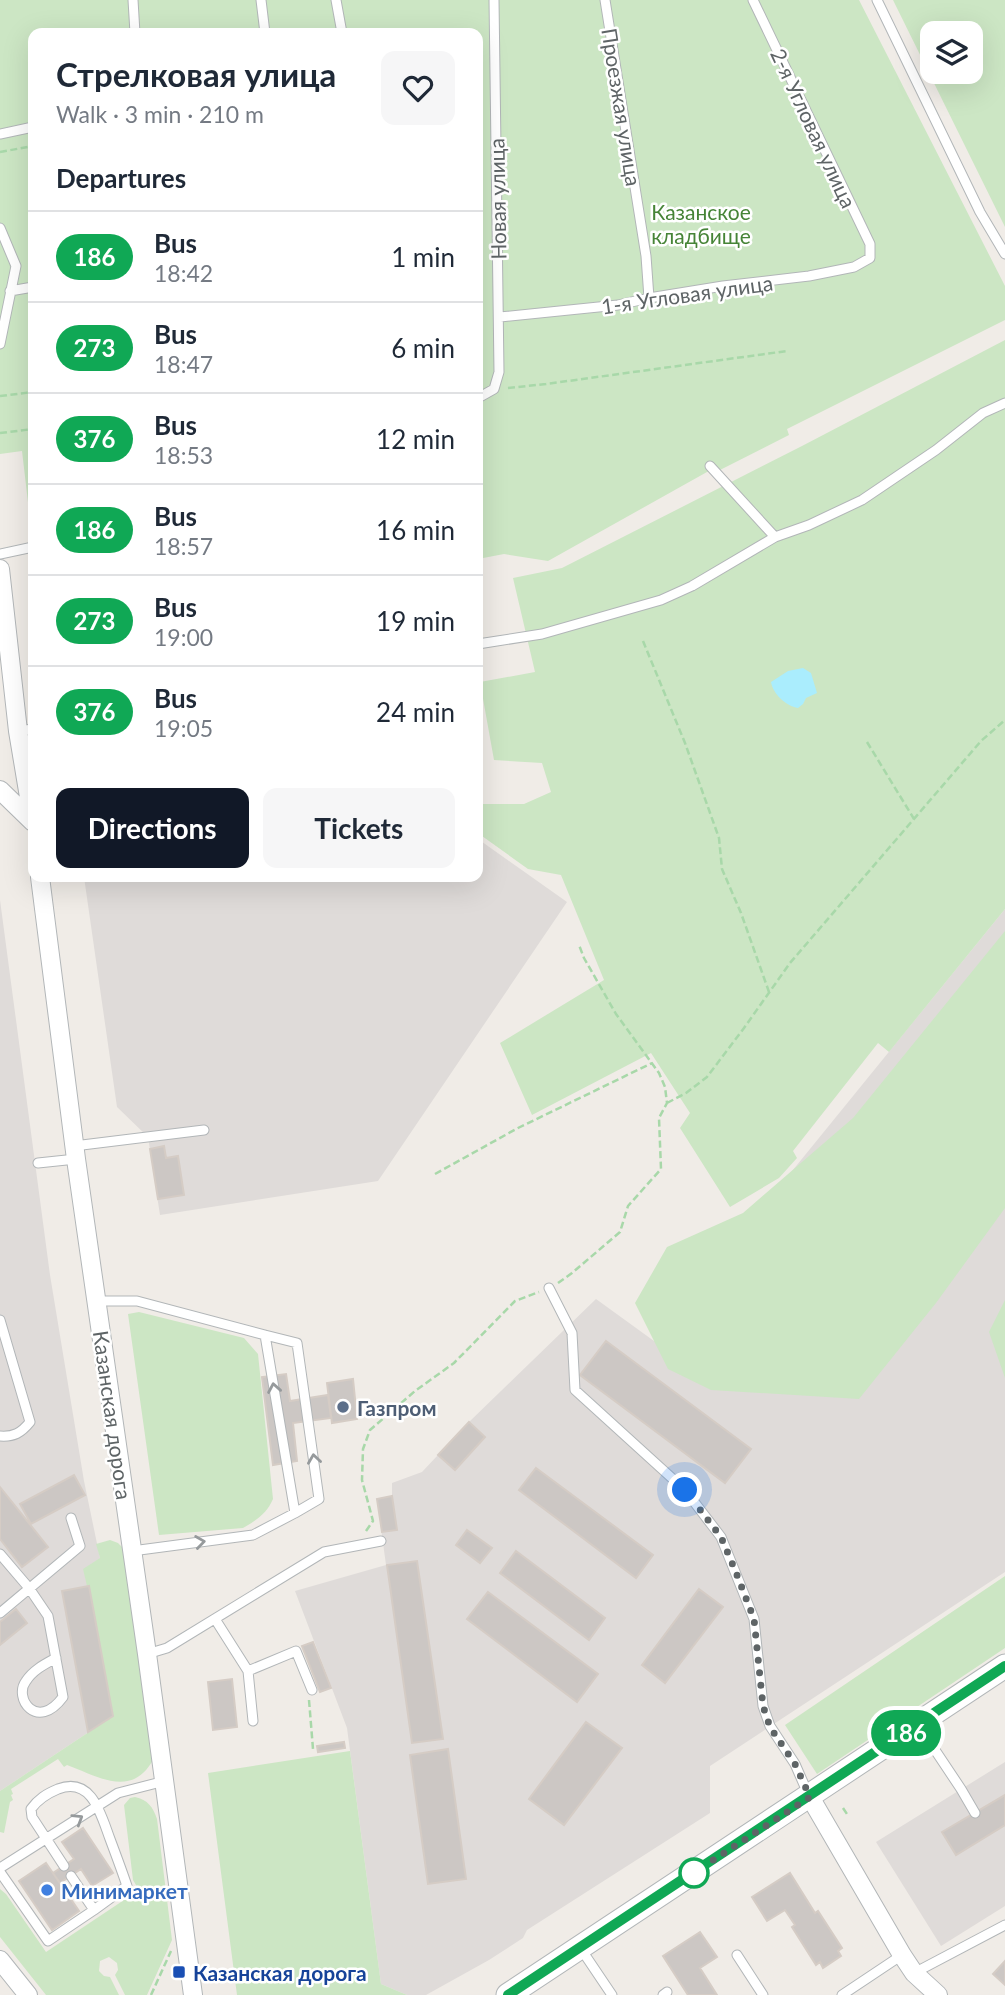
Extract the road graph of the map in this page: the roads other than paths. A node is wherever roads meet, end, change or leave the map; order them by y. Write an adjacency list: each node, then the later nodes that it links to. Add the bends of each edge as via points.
1 (133, 0): 8 (lane)
2 (261, 0): 9 (lane)
3 (335, 0): 10 (lane)
4 (494, 0): 19 (lane, Новая улица)
5 (605, 0): 18 (lane, Проезжая улица)
6 (753, 0): 15 (lane, 2-я Угловая улица, via 870,244)
7 (877, 0): 14 (lane)
8 (135, 28)
9 (264, 28)
10 (341, 28)
11 (28, 128): 12 (lane)
12 (0, 134)
13 (0, 228): 17 (lane, via 16,266)
14 (1005, 254)
15 (870, 258): 18 (lane, 1-я Угловая улица, via 854,267 809,276)
16 (28, 288): 17 (lane)
17 (10, 291): 20 (lane)
18 (649, 298): 19 (lane, 1-я Угловая улица)
19 (500, 317): 21 (lane, Новая улица, via 499,372)
20 (0, 344)
21 (486, 393)
22 (1005, 403): 24 (lane, via 984,413 862,500)
23 (710, 466): 24 (lane)
24 (775, 537): 28 (lane, via 661,600 542,634)
25 (28, 548): 26 (lane)
26 (0, 554)
27 (0, 569): 29 (street)
28 (483, 643)
29 (26, 730): 30 (street)
30 (28, 756)
31 (0, 790): 32 (street)
32 (28, 816)
33 (41, 882): 35 (street, Казанская дорога)
34 (204, 1130): 35 (lane)
35 (75, 1152): 36 (lane); 38 (street, Казанская дорога)
36 (38, 1163)
37 (549, 1288): 58 (lane, via 572,1333 575,1390 685,1490 721,1537 754,1619 763,1706 770,1727)
38 (96, 1301): 40 (lane, via 137,1301); 45 (street, Казанская дорога)
39 (0, 1320): 41 (lane, via 30,1422 22,1431)
40 (265, 1335): 42 (lane, one-way to 40); 42 (lane, one-way to 40, via 319,1499 297,1343)
41 (0, 1436)
42 (295, 1513): 45 (lane, one-way to 42, via 253,1535)
43 (71, 1518): 47 (lane, via 80,1546)
44 (381, 1542): 49 (lane, via 324,1552)
45 (132, 1551): 50 (street, Казанская дорога)
46 (0, 1554): 47 (lane)
47 (29, 1588): 48 (lane); 51 (lane, via 48,1616)
48 (0, 1613)
49 (215, 1619): 50 (lane, via 167,1648); 53 (lane)
50 (147, 1654): 57 (street, Казанская дорога)
51 (56, 1658): 51 (lane, via 63,1697 44,1713 35,1712 22,1696 23,1684)
52 (1005, 1666): 56 (street)
53 (248, 1671): 54 (lane, via 296,1651); 55 (lane)
54 (312, 1690)
55 (253, 1721)
56 (918, 1725): 58 (street); 60 (lane)
57 (165, 1781): 59 (lane, via 118,1793); 73 (street, Казанская дорога)
58 (810, 1797): 67 (street); 69 (street)
59 (98, 1806): 61 (lane, one-way to 59); 61 (lane, via 86,1792 69,1786 43,1796 31,1809); 65 (lane, via 127,1886)
60 (975, 1813)
61 (46, 1839): 62 (lane); 63 (lane)
62 (64, 1866)
63 (0, 1870): 65 (lane, via 48,1941)
64 (71, 1876): 65 (lane)
65 (94, 1910)
66 (1005, 1925): 71 (lane)
67 (580, 1947): 74 (street); 75 (lane)
68 (737, 1955): 76 (lane)
69 (902, 1955): 71 (street); 77 (lane)
70 (0, 1960): 72 (street)
71 (914, 1973): 78 (street)
72 (28, 1995)
73 (193, 1995)
74 (508, 1995)
75 (612, 1995)
76 (763, 1995)
77 (842, 1995)
78 (938, 1995)

